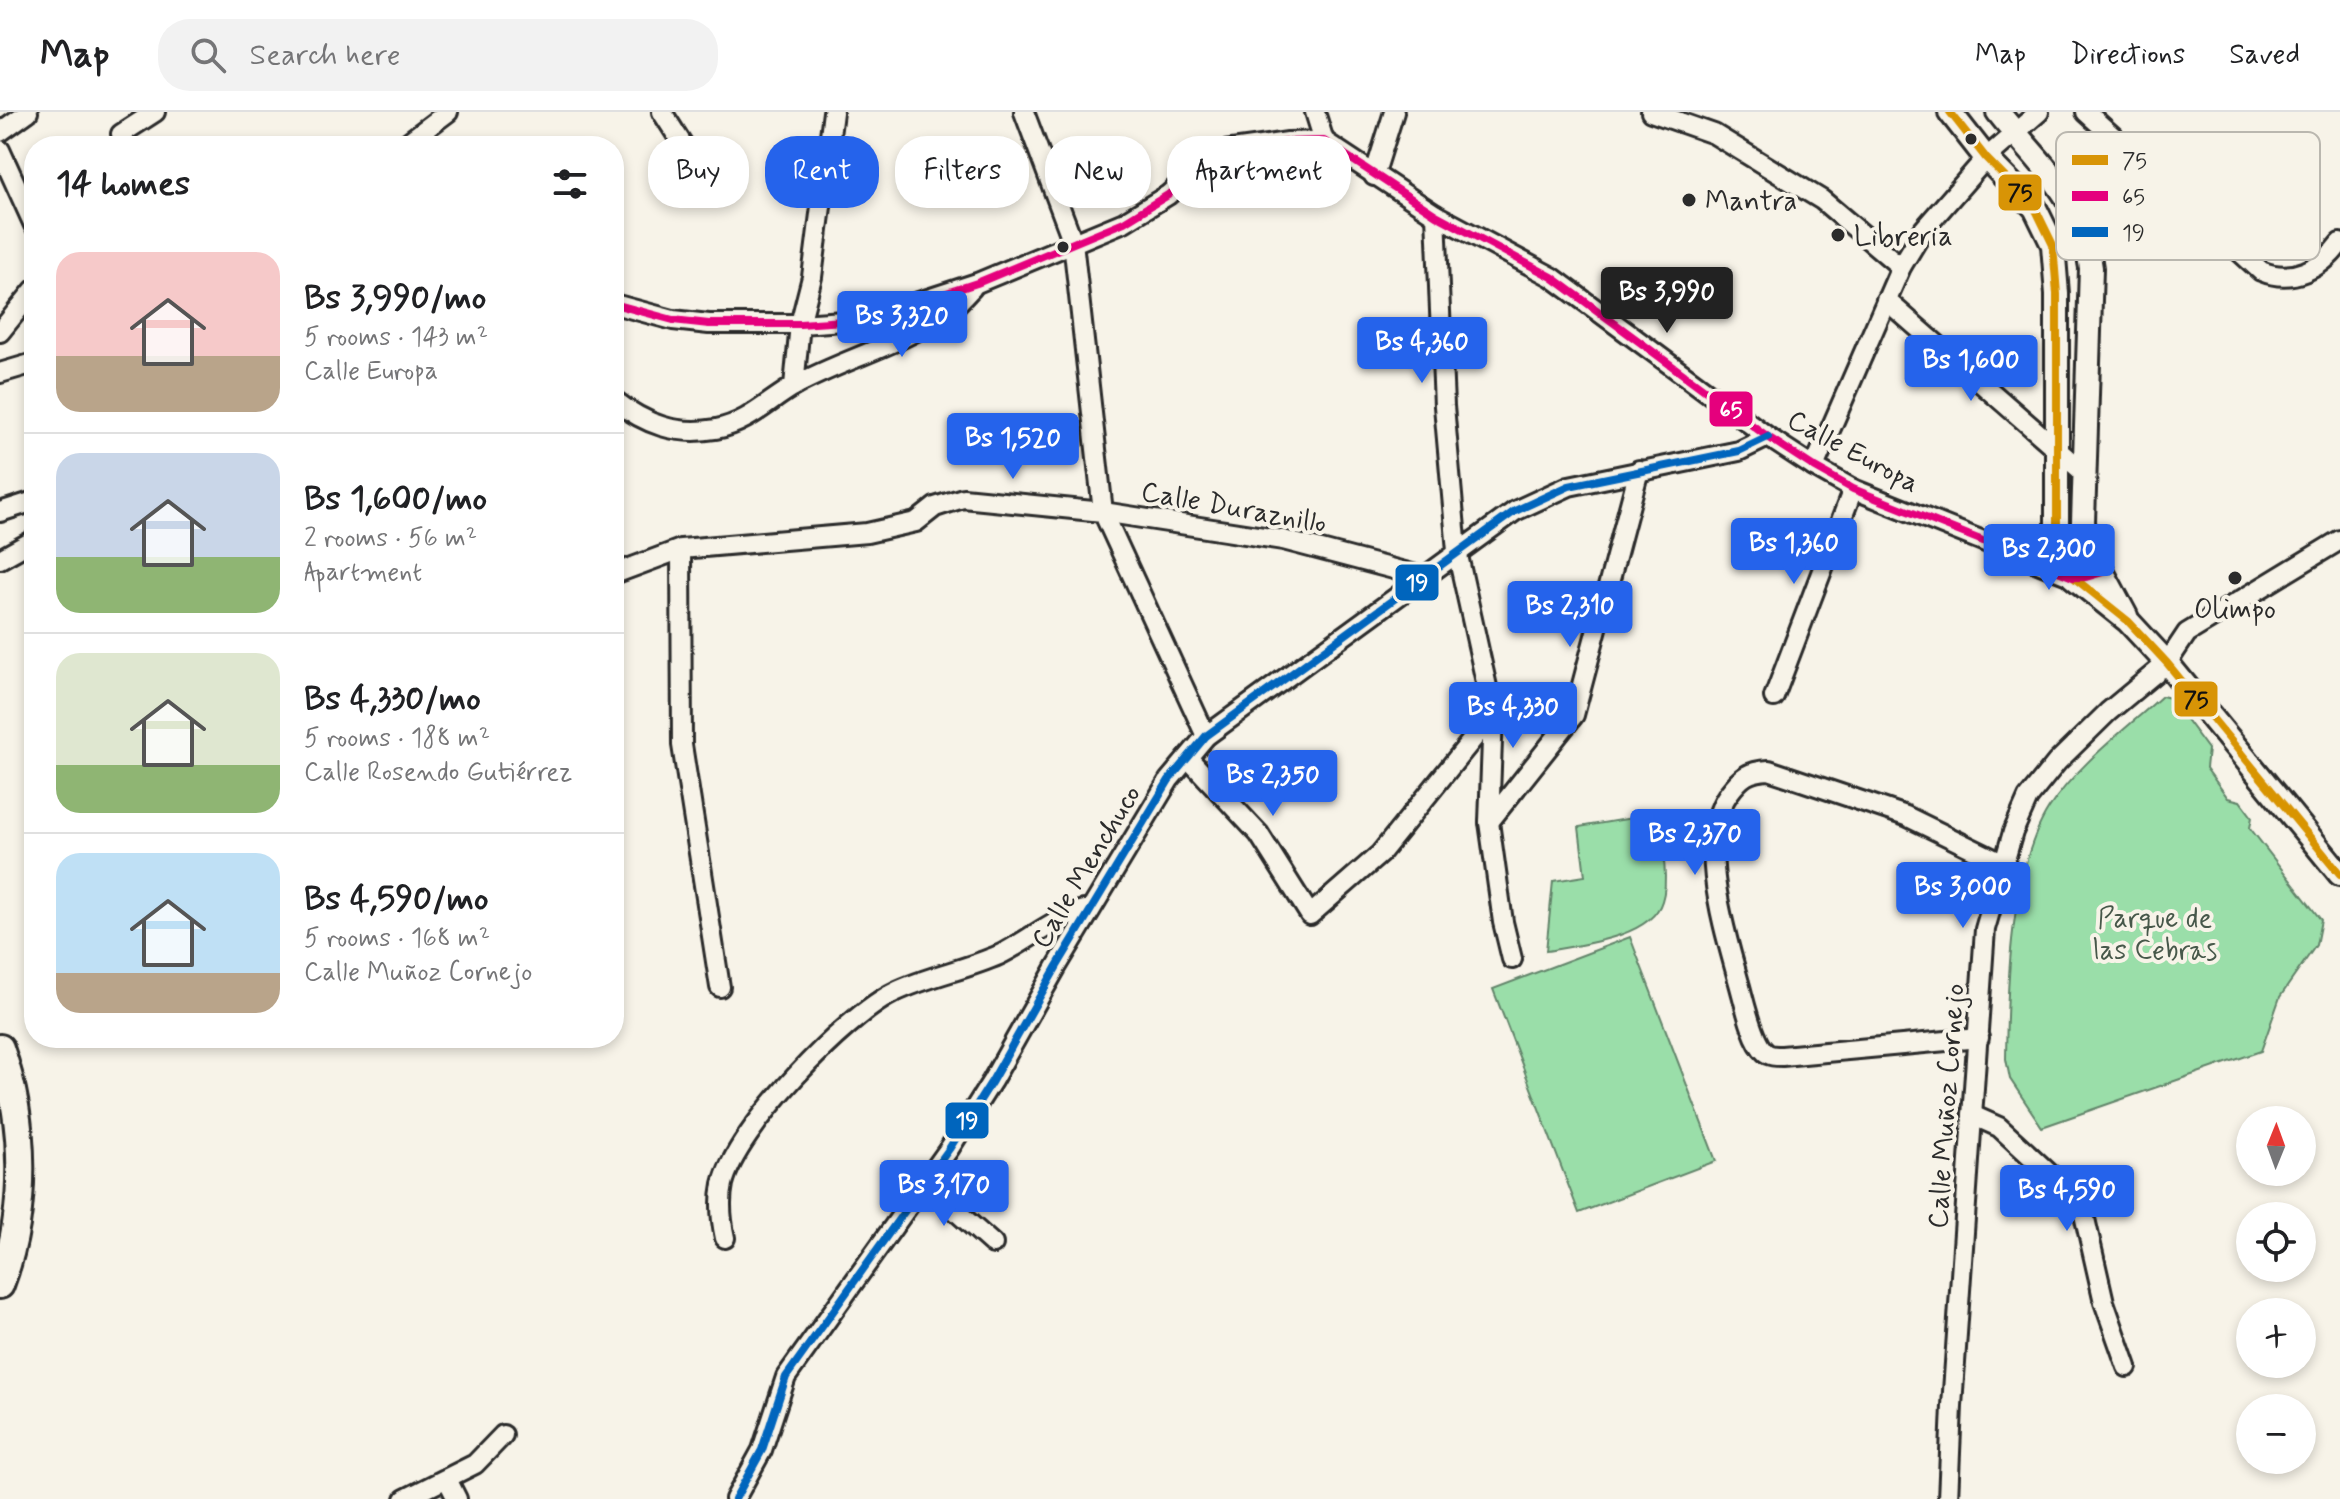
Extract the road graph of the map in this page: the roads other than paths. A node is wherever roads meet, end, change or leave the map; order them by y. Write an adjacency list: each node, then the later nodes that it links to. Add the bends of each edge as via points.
1 (28, 112): 14 (street)
2 (155, 112): 17 (street)
3 (448, 112): 18 (street)
4 (662, 112): 19 (street)
5 (833, 112): 38 (street, via 812,277)
6 (1024, 112): 29 (street)
7 (1315, 112): 20 (street)
8 (1394, 112): 24 (street)
9 (1651, 112): 33 (street, via 1714,134 1822,200)
10 (1950, 112): 22 (street)
11 (1998, 112): 16 (street)
12 (2039, 112): 16 (street)
13 (2086, 112): 15 (street)
14 (0, 132)
15 (2108, 132)
16 (2014, 133): 22 (street); 25 (street)
17 (121, 134)
18 (416, 136)
19 (677, 136)
20 (1322, 136)
21 (0, 150): 27 (street)
22 (1986, 158): 33 (street, via 1924,229); 45 (street, via 2035,208 2053,245)
23 (1351, 160): 24 (street, Calle Europa)
24 (1374, 176): 28 (street, Calle Europa)
25 (2056, 183)
26 (1167, 196): 29 (street, via 1124,222)
27 (24, 203)
28 (1436, 215): 44 (street, Calle Europa, via 1552,277); 59 (street)
29 (1073, 242): 34 (street); 52 (street)
30 (2340, 243): 32 (street, via 2303,274 2276,277)
31 (2090, 260): 48 (street)
32 (2249, 260)
33 (1901, 267): 35 (street)
34 (977, 283): 38 (street, via 879,315); 42 (street, via 947,313)
35 (1886, 300): 45 (street); 46 (street)
36 (24, 302): 39 (street)
37 (624, 307): 38 (street, via 709,324)
38 (800, 324): 42 (street)
39 (0, 332)
40 (24, 366): 41 (street)
41 (0, 373)
42 (794, 386): 43 (street, via 756,414 718,429 662,428)
43 (624, 408)
44 (1768, 437): 46 (street, Calle Europa); 47 (street, Calle Menchuco, via 1739,451)
45 (2058, 452): 48 (street); 56 (street)
46 (1814, 467): 49 (street, Calle Europa)
47 (1639, 470): 59 (street, Calle Menchuco, via 1545,495); 71 (street, via 1574,715)
48 (2084, 473): 54 (street)
49 (1853, 489): 58 (street, Calle Europa); 67 (street)
50 (24, 504): 51 (street)
51 (0, 512)
52 (1103, 512): 57 (street, Calle Duraznillo, via 963,498 935,507 916,522 867,533); 63 (street, Calle Duraznillo, via 1283,540); 69 (street)
53 (2340, 540): 66 (street, Calle Muñoz Cornejo, via 2187,633)
54 (2087, 543): 56 (street, Calle Europa); 62 (street)
55 (24, 546): 60 (street)
56 (2058, 546): 58 (street, Calle Europa); 64 (street)
57 (681, 549): 61 (street, Calle Duraznillo); 76 (street, via 682,745)
58 (1999, 549): 64 (street, Calle Europa)
59 (1457, 551): 63 (street, Calle Menchuco); 68 (street)
60 (0, 559)
61 (624, 567)
62 (2103, 572): 64 (street); 65 (street)
63 (1424, 577): 69 (street, Calle Menchuco)
64 (2073, 577): 65 (street)
65 (2128, 621): 66 (street)
66 (2167, 663): 72 (street, Calle Muñoz Cornejo, via 2108,712 2047,774 2028,798); 73 (street)
67 (1774, 697)
68 (1493, 714): 70 (street, via 1380,854 1310,915 1259,834); 71 (street)
69 (1206, 736): 70 (street, Calle Menchuco)
70 (1188, 758): 74 (street, Calle Menchuco, via 1169,780)
71 (1489, 822): 75 (street)
72 (2004, 864): 77 (street, Calle Muñoz Cornejo, via 1985,929); 77 (street, via 1906,816 1769,770 1742,776 1721,804 1715,823 1712,848 1731,954 1750,1021 1767,1055)
73 (2340, 874)
74 (1090, 910): 80 (street, Calle Menchuco, via 992,1081); 81 (street, via 1071,912 998,956 893,993 832,1039 753,1126 736,1154 721,1197)
75 (1512, 959)
76 (720, 987)
77 (1979, 1038): 79 (street, Calle Muñoz Cornejo)
78 (0, 1048): 83 (main road, via 14,1087 20,1165 10,1258)
79 (1972, 1115): 84 (street, via 1999,1127 2083,1210 2104,1302); 90 (street, Calle Muñoz Cornejo)
80 (923, 1182): 82 (street); 89 (street, Calle Menchuco, via 786,1377 762,1450)
81 (725, 1238)
82 (993, 1244)
83 (0, 1285)
84 (2127, 1367)
85 (503, 1435): 86 (street, via 475,1464)
86 (447, 1479): 87 (street); 88 (street)
87 (405, 1499)
88 (457, 1499)
89 (735, 1499)
90 (1948, 1499)

